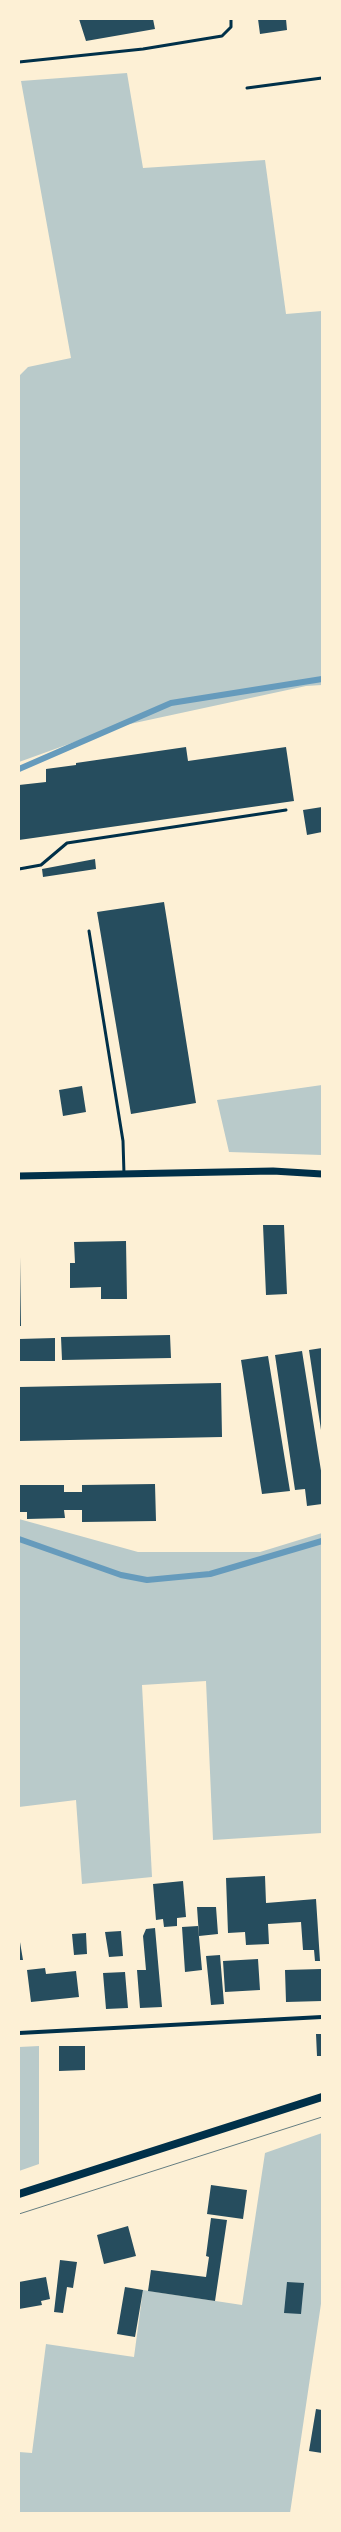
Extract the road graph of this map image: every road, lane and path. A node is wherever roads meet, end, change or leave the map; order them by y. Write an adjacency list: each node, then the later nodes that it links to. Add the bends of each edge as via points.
1 (230, 19): 2 (lane, via 231,27 222,36 143,49)
2 (19, 62)
3 (322, 78): 4 (lane)
4 (247, 88)
5 (286, 810): 6 (lane, via 67,843 41,865)
6 (19, 869)
7 (89, 931): 8 (lane, via 123,1141)
8 (124, 1174): 9 (street, via 273,1171); 10 (street)
9 (322, 1174)
10 (19, 1176)
11 (322, 2017): 12 (street)
12 (19, 2033)
13 (322, 2097): 14 (main road)
14 (19, 2194)

